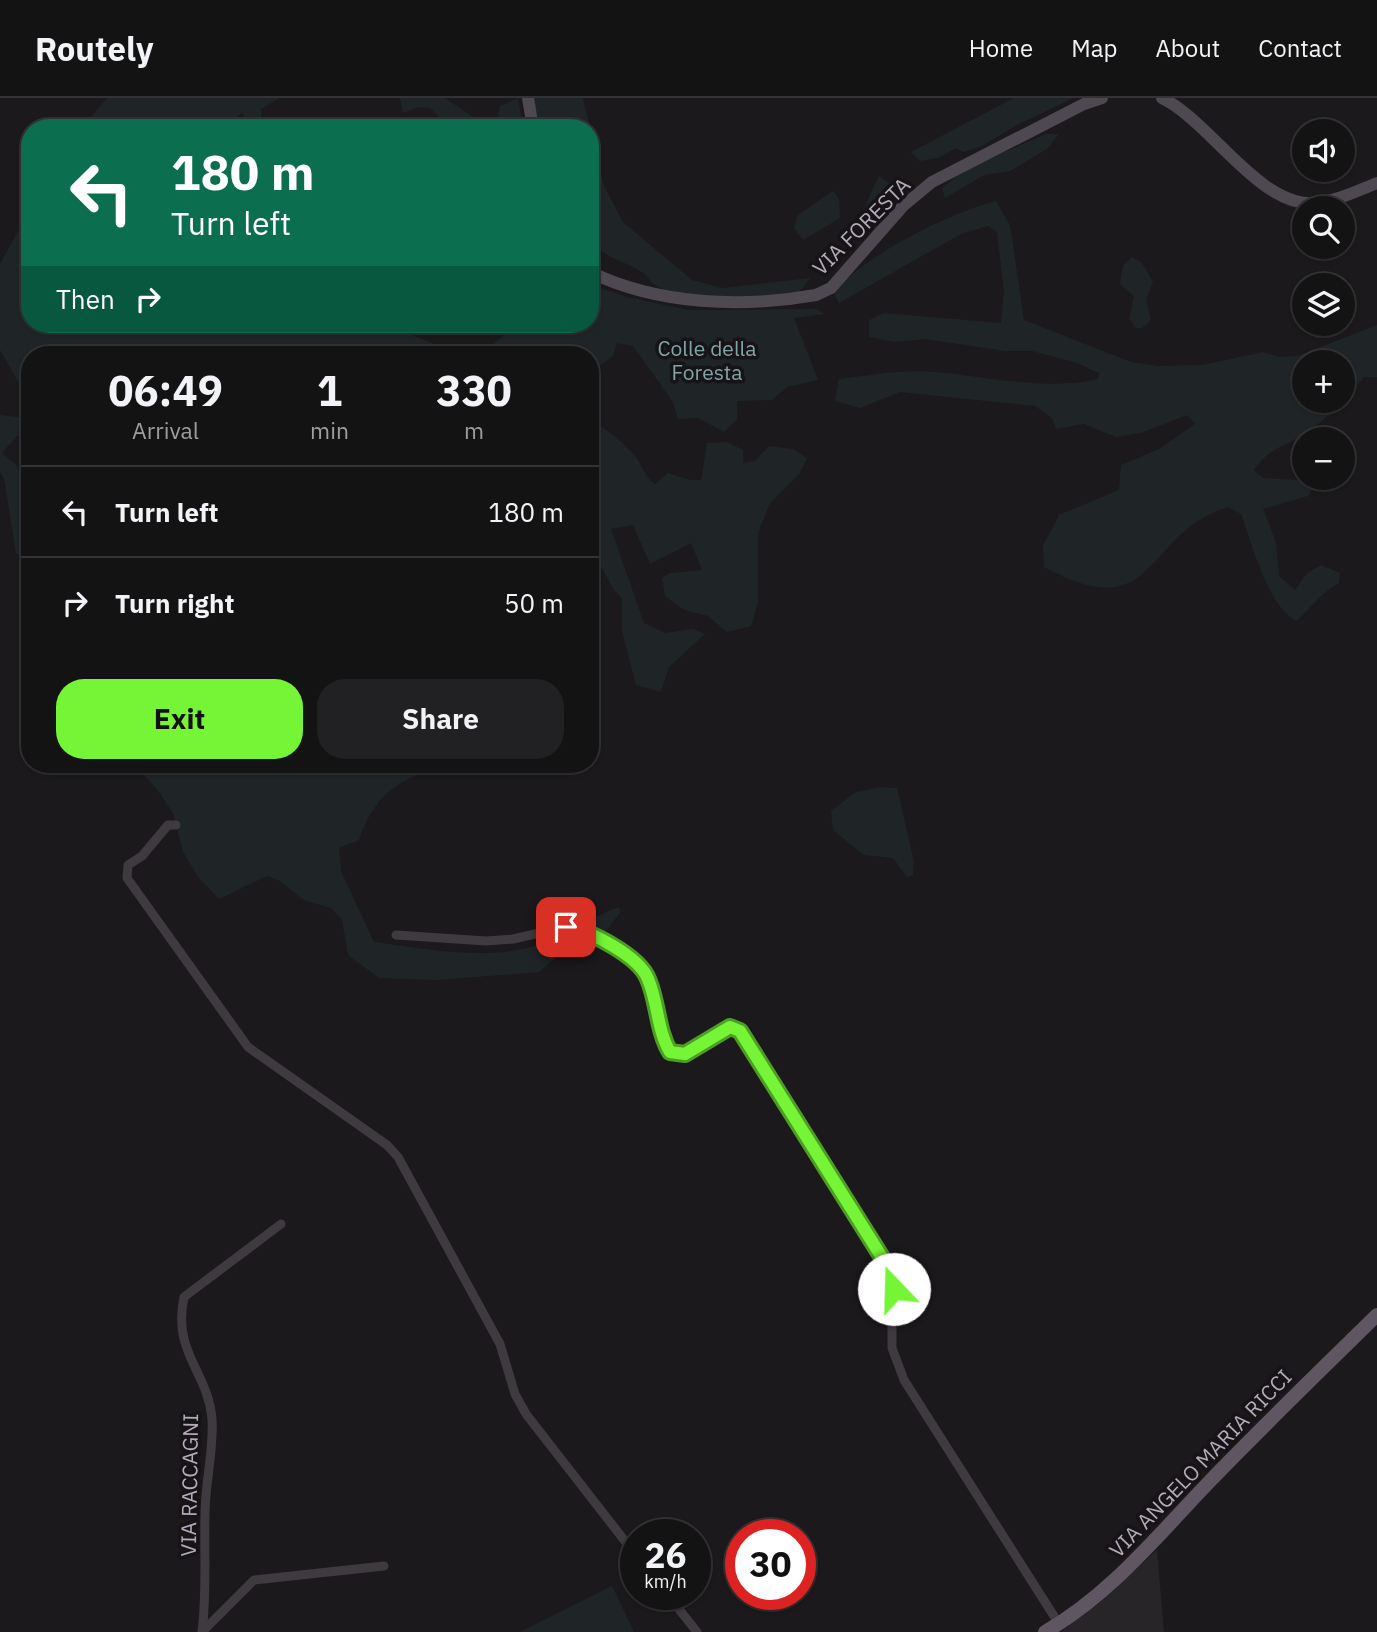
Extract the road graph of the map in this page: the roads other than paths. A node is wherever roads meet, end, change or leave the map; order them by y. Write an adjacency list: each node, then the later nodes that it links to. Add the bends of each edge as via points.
1 (528, 98): 4 (main road)
2 (1102, 98): 6 (main road, VIA FORESTA, via 932,183 903,206 831,288 816,295 707,301 667,298)
3 (1162, 98): 5 (main road, via 1191,118 1262,183 1289,200 1314,204)
4 (532, 119)
5 (1377, 183)
6 (599, 276)
7 (176, 825): 11 (street, via 168,825 142,856 128,865 127,878 248,1047 398,1157 500,1344 526,1414)
8 (396, 936): 14 (street, via 486,941 577,929 613,947 647,976 670,1052 685,1054 730,1027 740,1031 892,1279 892,1348 904,1380)
9 (281, 1224): 15 (street, VIA RACCAGNI, via 184,1297 181,1312 185,1350 212,1417)
10 (1377, 1315): 14 (main road, VIA ANGELO MARIA RICCI, via 1122,1573)
11 (620, 1535)
12 (384, 1566): 15 (street, via 254,1580)
13 (680, 1610): 16 (street)
14 (1059, 1624): 17 (main road, VIA ANGELO MARIA RICCI)
15 (202, 1632)
16 (697, 1632)
17 (1045, 1632)

